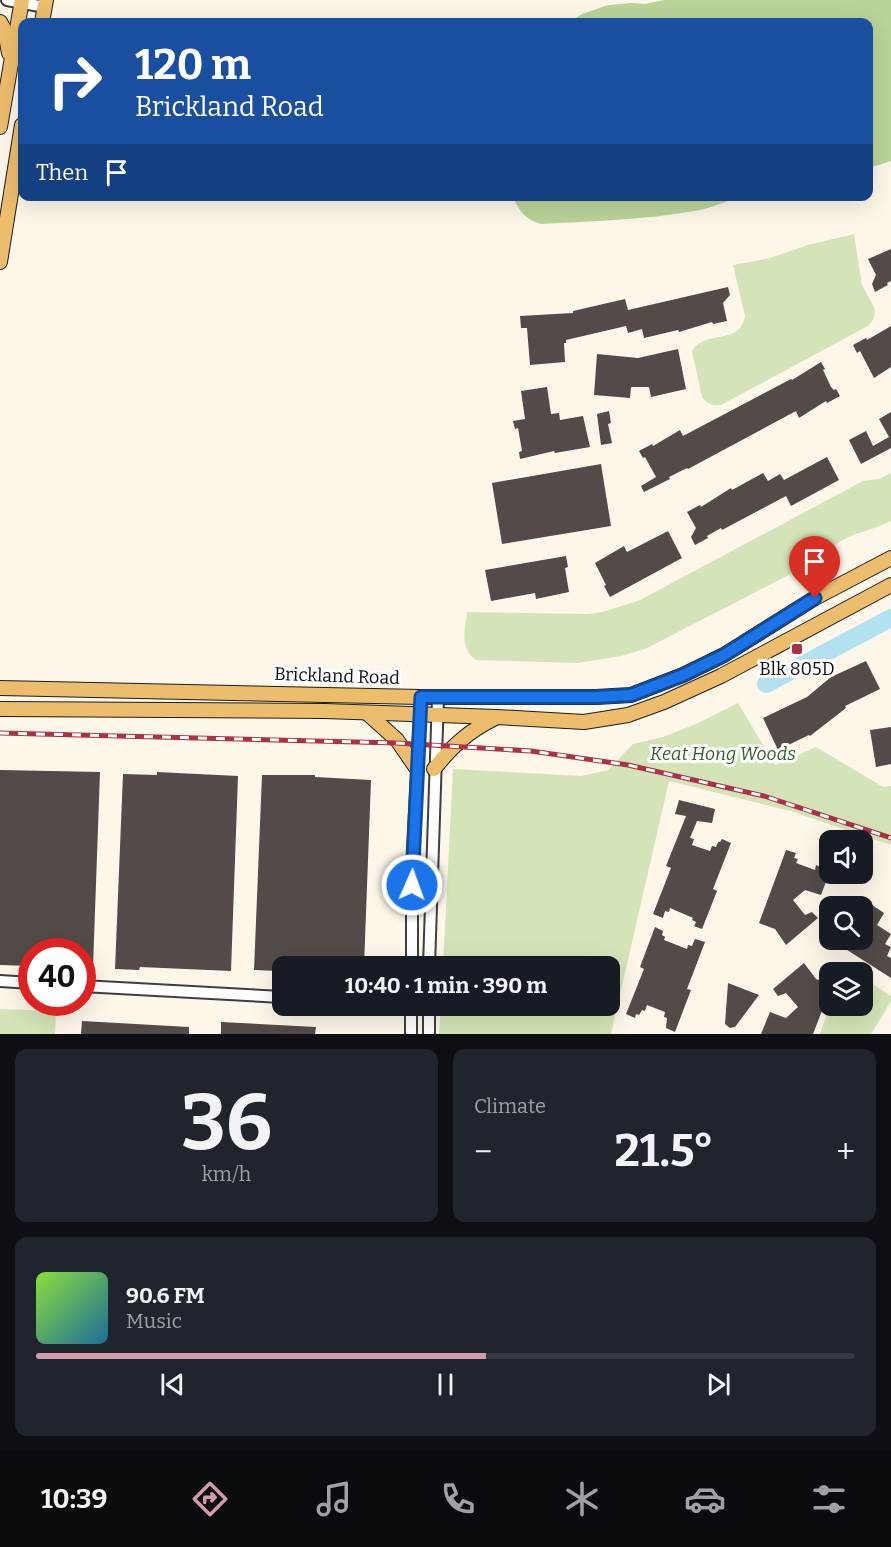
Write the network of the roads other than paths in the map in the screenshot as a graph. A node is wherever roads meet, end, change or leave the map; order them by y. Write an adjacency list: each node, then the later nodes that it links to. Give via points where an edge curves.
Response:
1 (7, 0): 2 (street)
2 (22, 1): 3 (street); 4 (main road)
3 (46, 4)
4 (19, 18)
5 (0, 22): 7 (main road)
6 (18, 23): 7 (main road)
7 (11, 61): 8 (main road)
8 (0, 127)
9 (18, 152): 10 (main road)
10 (16, 165): 11 (main road); 12 (main road)
11 (0, 223)
12 (0, 262)
13 (891, 558): 17 (main road, Brickland Road, via 815,598 724,655 631,695)
14 (891, 585): 22 (main road, Brickland Road, via 721,676 628,715 584,722)
15 (4, 686): 16 (main road, Brickland Road)
16 (421, 697): 17 (main road, Brickland Road); 20 (street)
17 (438, 697): 21 (street)
18 (4, 711): 19 (main road, Brickland Road)
19 (367, 713): 20 (main road, Brickland Road); 24 (main road, via 397,740)
20 (421, 716): 21 (main road, Brickland Road); 24 (street)
21 (437, 716): 22 (main road, Brickland Road); 23 (street)
22 (497, 717): 23 (main road, via 473,729)
23 (434, 768): 26 (street)
24 (417, 769): 25 (street)
25 (412, 956)
26 (429, 956)
27 (0, 981): 28 (street)
28 (18, 982)
29 (96, 987): 30 (street)
30 (272, 996)
31 (411, 1016): 33 (street)
32 (429, 1016): 34 (street)
33 (411, 1034)
34 (429, 1034)

